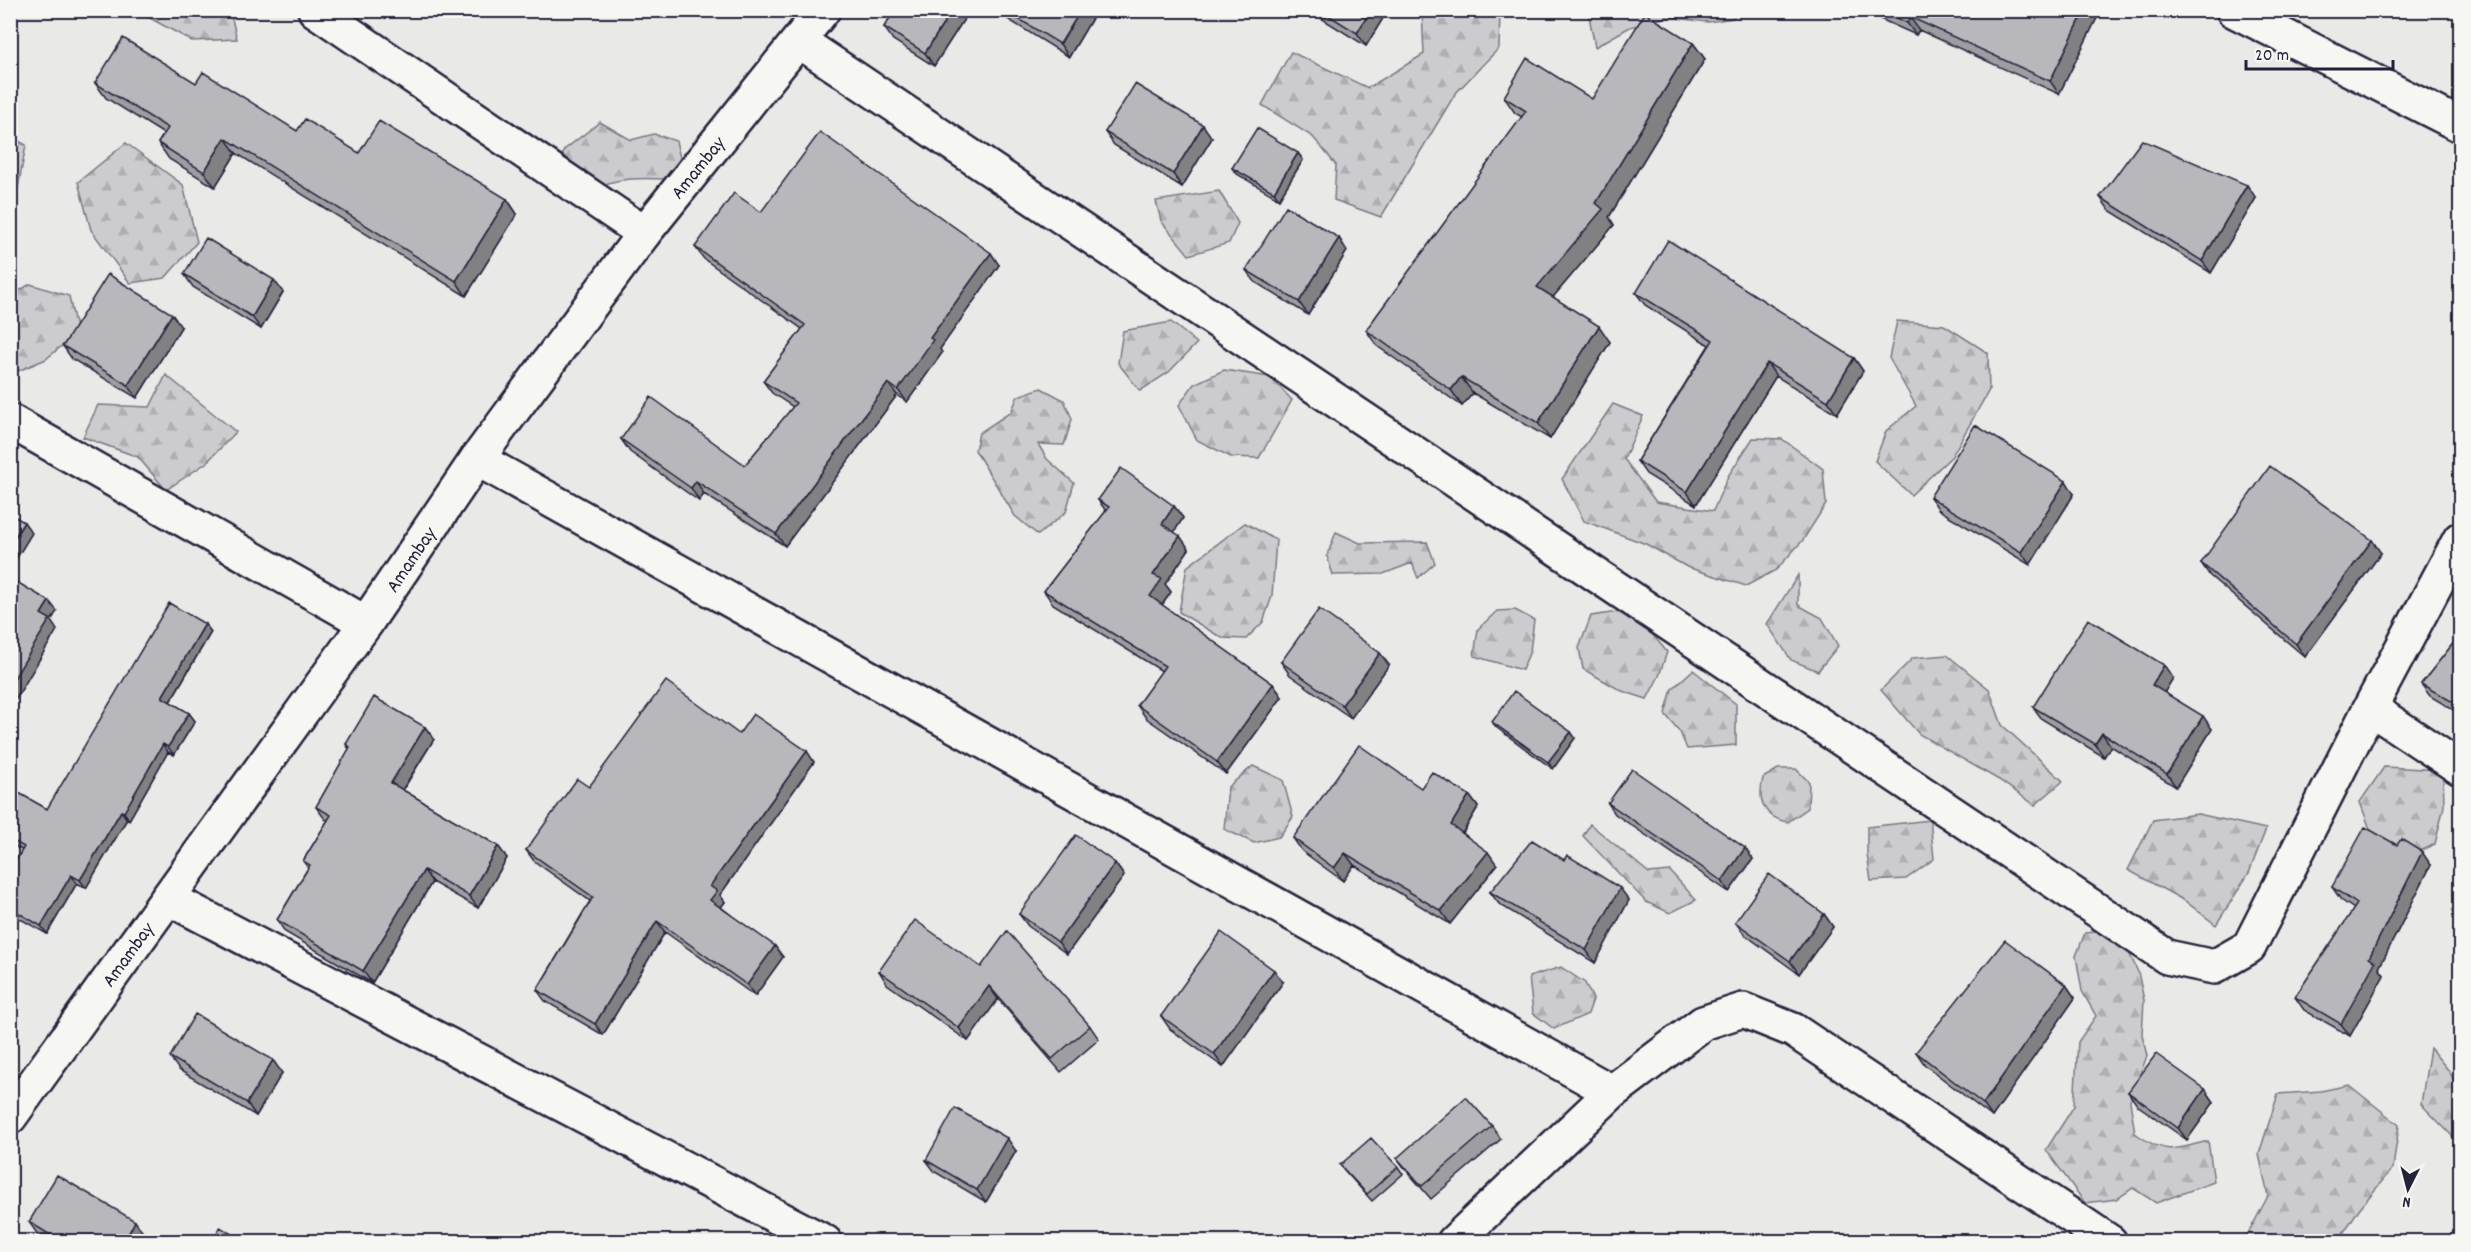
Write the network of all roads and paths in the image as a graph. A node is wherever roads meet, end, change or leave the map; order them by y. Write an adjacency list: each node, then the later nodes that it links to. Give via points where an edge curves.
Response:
1 (315, 10): 6 (street)
2 (823, 10): 4 (street, Amambay)
3 (2234, 10): 5 (street)
4 (799, 42): 6 (street, Amambay); 11 (street, via 2167,957 2214,967 2249,947)
5 (2460, 125)
6 (644, 233): 8 (street, Amambay)
7 (10, 421): 10 (street)
8 (477, 459): 10 (street, Amambay); 14 (street)
9 (2460, 539): 11 (street)
10 (366, 623): 13 (street, Amambay)
11 (2370, 708): 12 (street)
12 (2460, 768)
13 (168, 898): 15 (street, Amambay); 16 (street)
14 (1612, 1092): 17 (street); 18 (street, via 1703,1023 1743,1010 1793,1030)
15 (10, 1118)
16 (825, 1242)
17 (1454, 1242)
18 (2110, 1242)

